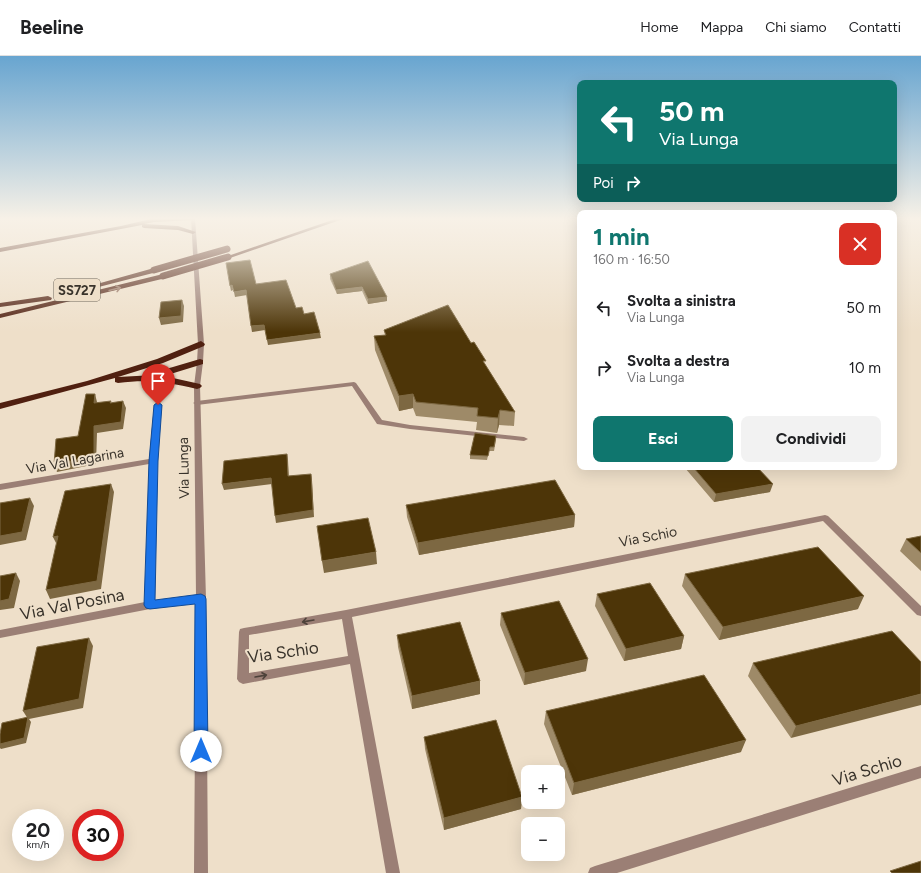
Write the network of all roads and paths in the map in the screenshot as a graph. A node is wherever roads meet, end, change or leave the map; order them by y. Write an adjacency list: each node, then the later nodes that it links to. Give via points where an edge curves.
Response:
1 (195, 256): 9 (street, Via Lunga)
2 (214, 256): 4 (highway, SS727, bridge, via 154,270)
3 (218, 256): 4 (highway, SS727, one-way to 3, bridge, via 163,276)
4 (49, 301): 5 (highway); 6 (highway, SS727); 7 (highway, SS727); 8 (highway)
5 (0, 306)
6 (0, 309)
7 (0, 316)
8 (0, 320)
9 (201, 344): 10 (street, Via Lunga); 11 (highway)
10 (200, 362): 11 (highway, via 171,360); 12 (highway, via 168,372); 14 (street, Via Lunga)
11 (143, 366): 13 (highway)
12 (141, 376): 13 (highway); 14 (highway, via 163,377)
13 (90, 383): 17 (highway)
14 (197, 386): 15 (street, Via Lunga)
15 (197, 403): 18 (street, via 354,384 380,422); 21 (street, Via Lunga)
16 (158, 405): 19 (street, Via Lunga)
17 (0, 406)
18 (524, 439)
19 (153, 461): 20 (street, Via Val Lagarina); 22 (street, Via Lunga)
20 (0, 487)
21 (201, 599): 22 (street); 28 (street, Via Lunga)
22 (150, 605): 25 (street, Via Val Posina)
23 (921, 612): 24 (street, Via Schio, via 825,518)
24 (346, 614): 26 (street); 26 (street, Via Schio, one-way to 26, via 244,632 243,680)
25 (0, 634)
26 (354, 659): 29 (street)
27 (921, 772): 30 (street, Via Schio)
28 (201, 873)
29 (392, 873)
30 (595, 873)

